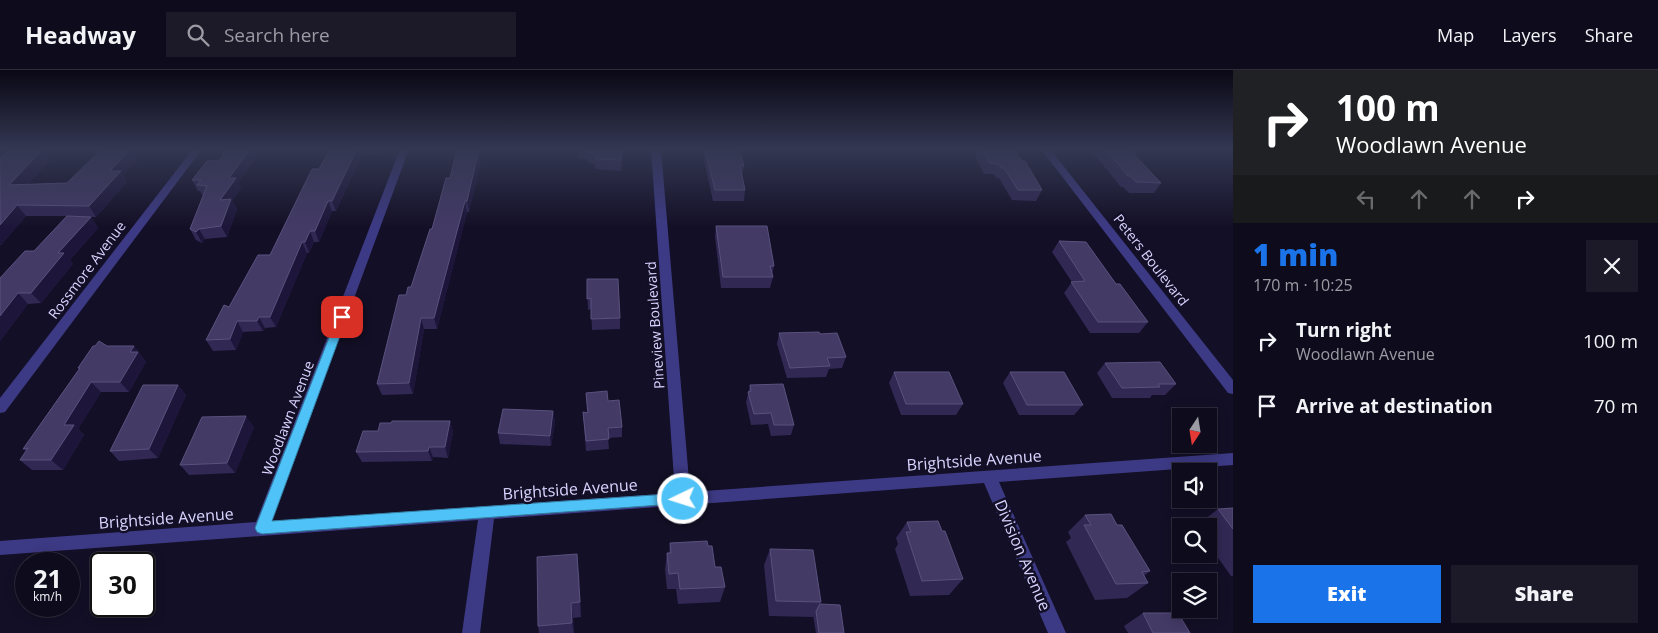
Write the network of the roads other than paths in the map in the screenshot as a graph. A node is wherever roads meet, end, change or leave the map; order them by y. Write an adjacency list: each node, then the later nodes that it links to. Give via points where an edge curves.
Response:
1 (178, 175): 6 (street, Rossmore Avenue)
2 (395, 175): 11 (street, Woodlawn Avenue)
3 (658, 175): 9 (street, Pineview Boulevard)
4 (1066, 175): 5 (street, Peters Boulevard)
5 (1233, 389)
6 (0, 408)
7 (1233, 459): 8 (street, Brightside Avenue)
8 (989, 477): 9 (street, Brightside Avenue); 14 (street, Division Avenue)
9 (683, 499): 10 (street, Brightside Avenue)
10 (488, 513): 11 (street, Brightside Avenue); 13 (street)
11 (262, 528): 12 (street, Brightside Avenue)
12 (0, 548)
13 (471, 633)
14 (1057, 633)

